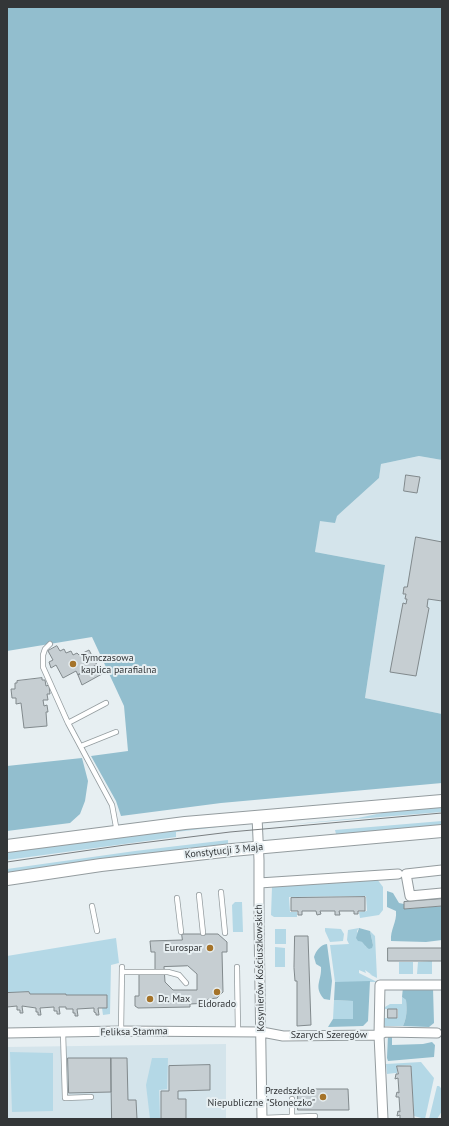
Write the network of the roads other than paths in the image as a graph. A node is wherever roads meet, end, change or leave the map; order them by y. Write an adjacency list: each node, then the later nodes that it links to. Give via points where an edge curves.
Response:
1 (50, 644): 3 (lane, via 42,655 42,667)
2 (106, 704): 3 (lane)
3 (68, 722): 5 (lane)
4 (116, 732): 5 (lane)
5 (81, 746): 9 (lane, via 112,804)
6 (442, 801): 7 (street)
7 (257, 817): 9 (street); 11 (street, Kosynierów Kościuszkowskich)
8 (442, 831): 11 (street, Konstytucji 3 Maja)
9 (117, 832): 10 (street)
10 (7, 846)
11 (259, 847): 14 (street, Konstytucji 3 Maja, via 101,865); 15 (street, Kosynierów Kościuszkowskich)
12 (442, 870): 17 (street, via 406,874 410,896)
13 (398, 874): 15 (street)
14 (7, 879)
15 (259, 883): 33 (street, Kosynierów Kościuszkowskich)
16 (221, 892): 24 (lane)
17 (442, 893)
18 (199, 895): 23 (lane)
19 (177, 898): 22 (lane)
20 (92, 906): 21 (lane)
21 (97, 931)
22 (181, 932)
23 (203, 933)
24 (225, 933)
25 (122, 967): 27 (lane)
26 (237, 967): 32 (lane)
27 (122, 972): 28 (lane, via 168,972 179,975); 30 (lane)
28 (186, 983)
29 (442, 985): 36 (street, Szarych Szeregów, via 380,985)
30 (121, 1031): 31 (street, Feliksa Stamma); 32 (street, Feliksa Stamma)
31 (63, 1032): 35 (street, Feliksa Stamma); 37 (lane, via 65,1098)
32 (238, 1032): 33 (street, Feliksa Stamma)
33 (262, 1032): 36 (street, Szarych Szeregów, via 283,1036); 41 (street, Kosynierów Kościuszkowskich)
34 (436, 1032): 36 (street, via 385,1032)
35 (7, 1033)
36 (380, 1035): 42 (street)
37 (92, 1097)
38 (292, 1099): 39 (lane)
39 (292, 1116): 40 (lane); 41 (lane)
40 (315, 1116)
41 (262, 1118)
42 (383, 1119)

